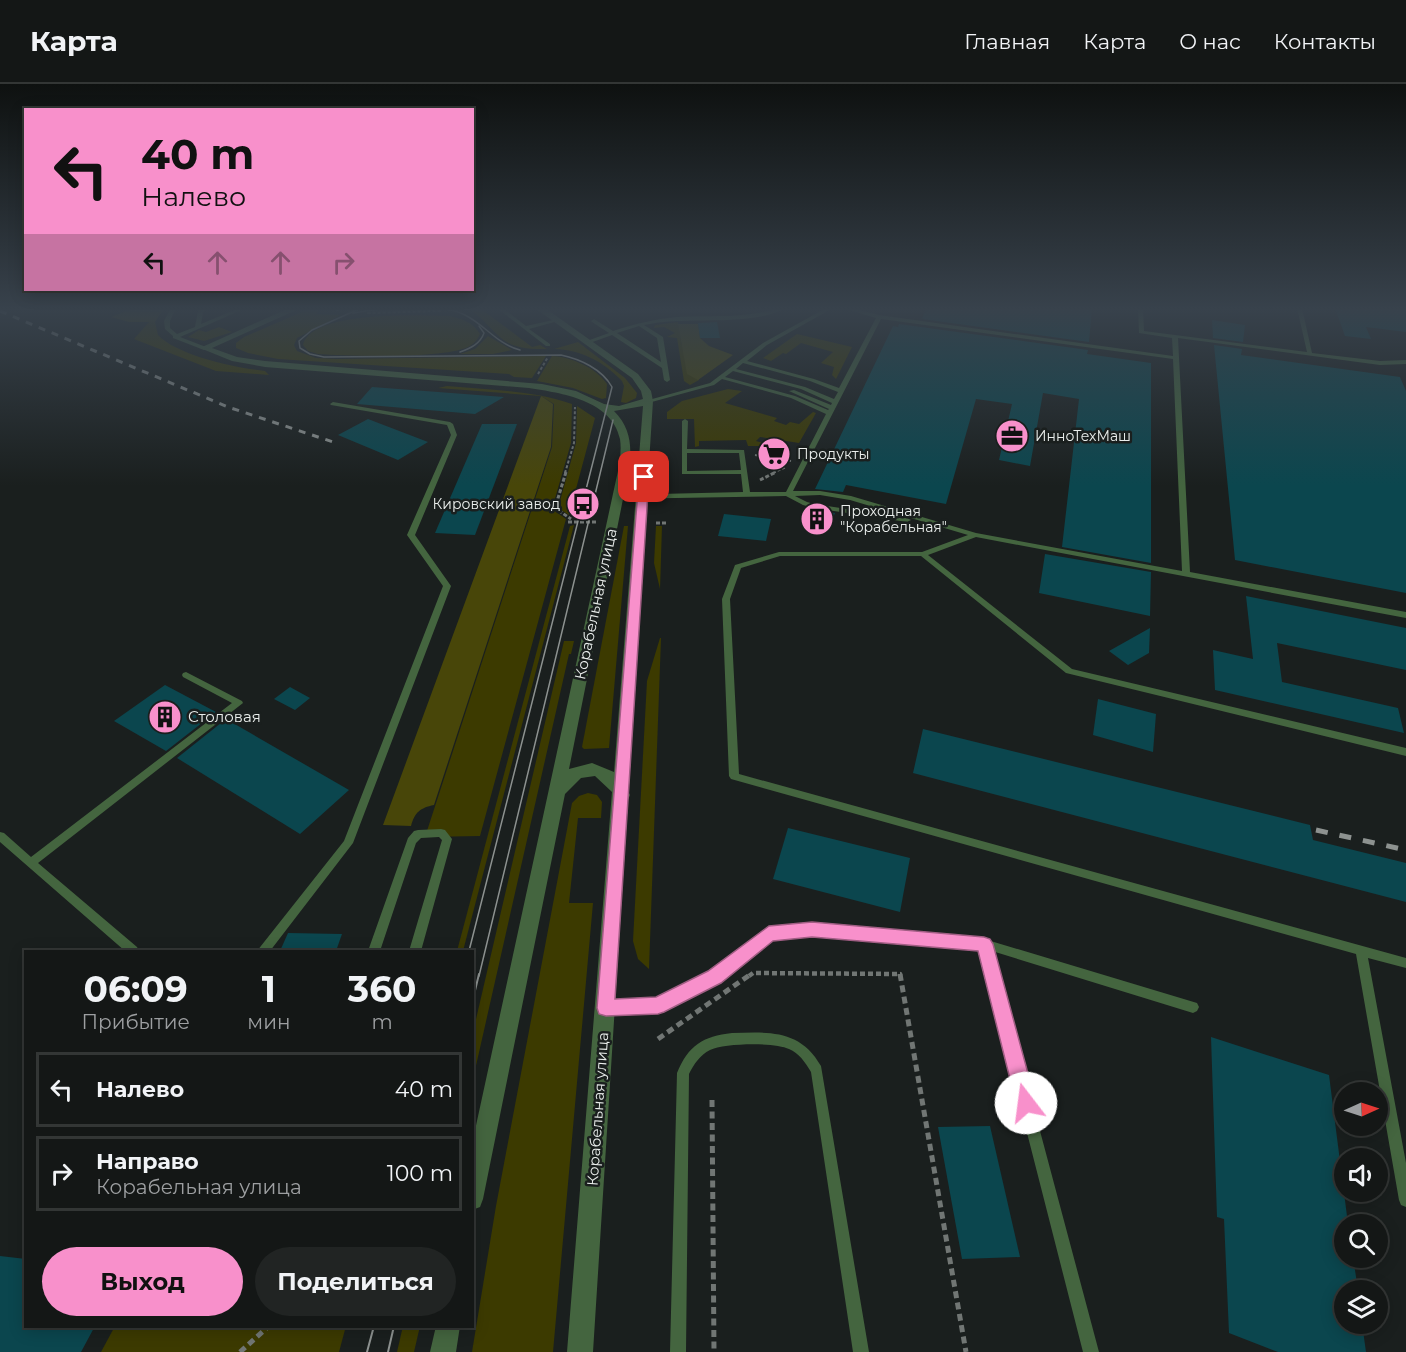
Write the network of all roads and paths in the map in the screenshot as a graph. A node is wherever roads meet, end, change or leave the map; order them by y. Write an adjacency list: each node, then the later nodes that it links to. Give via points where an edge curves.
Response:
1 (303, 367): 13 (street, Корабельная улица, via 542,387 577,395)
2 (623, 367): 10 (street, via 635,376)
3 (665, 367): 8 (lane)
4 (734, 367): 9 (lane); 9 (lane, via 793,397); 10 (lane, via 712,384)
5 (735, 367): 9 (lane, via 812,380)
6 (853, 367): 9 (lane)
7 (1176, 367): 31 (lane)
8 (667, 380)
9 (836, 399): 18 (lane)
10 (648, 401): 13 (street, via 619,409); 23 (street, Корабельная улица)
11 (575, 403): 25 (path, via 574,443 555,508 569,520)
12 (333, 404): 41 (lane, via 450,423 454,435 411,535 447,586 348,843)
13 (600, 406): 24 (street, Корабельная улица, via 615,419 626,440)
14 (685, 421): 15 (lane)
15 (684, 451): 16 (lane, via 742,451); 19 (lane, via 684,473)
16 (742, 455): 17 (path, via 757,454 792,460); 19 (lane)
17 (791, 463): 18 (path); 20 (path, via 778,473)
18 (803, 465): 21 (lane)
19 (744, 472): 20 (lane)
20 (746, 483): 22 (lane)
21 (788, 494): 22 (lane); 28 (lane, via 814,506); 28 (lane, via 809,492 851,498)
22 (747, 495): 23 (lane)
23 (643, 496): 24 (lane); 36 (street, Корабельная улица)
24 (617, 497): 35 (street, Корабельная улица)
25 (601, 522)
26 (653, 523): 27 (path)
27 (667, 523)
28 (930, 524): 29 (lane)
29 (975, 535): 30 (lane); 31 (lane)
30 (923, 554): 34 (lane, via 1069,671); 44 (lane, via 780,554 738,567 726,599 734,776)
31 (1186, 573): 32 (lane)
32 (1406, 615)
33 (186, 675): 38 (lane, via 239,704)
34 (1406, 752)
35 (556, 792): 36 (street, via 567,778 591,769 603,771 614,780); 50 (street, Корабельная улица)
36 (622, 795): 47 (street, Корабельная улица)
37 (0, 836): 38 (lane)
38 (32, 862): 40 (lane)
39 (984, 944): 46 (lane); 47 (lane, via 812,929 769,934 715,977 658,1006); 62 (lane)
40 (132, 950)
41 (264, 950)
42 (374, 950): 43 (lane, via 412,841 418,834 441,833 447,839)
43 (415, 950)
44 (1361, 952): 45 (lane); 52 (lane)
45 (1406, 963)
46 (1193, 1007)
47 (606, 1008): 57 (street, Корабельная улица)
48 (658, 1040): 61 (path, via 753,973 900,974)
49 (712, 1100): 59 (path)
50 (476, 1162): 51 (street, Корабельная улица)
51 (474, 1180)
52 (1406, 1200)
53 (267, 1328): 55 (path)
54 (448, 1328): 56 (street)
55 (240, 1352)
56 (443, 1352)
57 (580, 1352)
58 (678, 1352): 60 (lane, via 683,1073 695,1052 715,1041 771,1039 798,1048 817,1070)
59 (714, 1352)
60 (861, 1352)
61 (966, 1352)
62 (1091, 1352)

